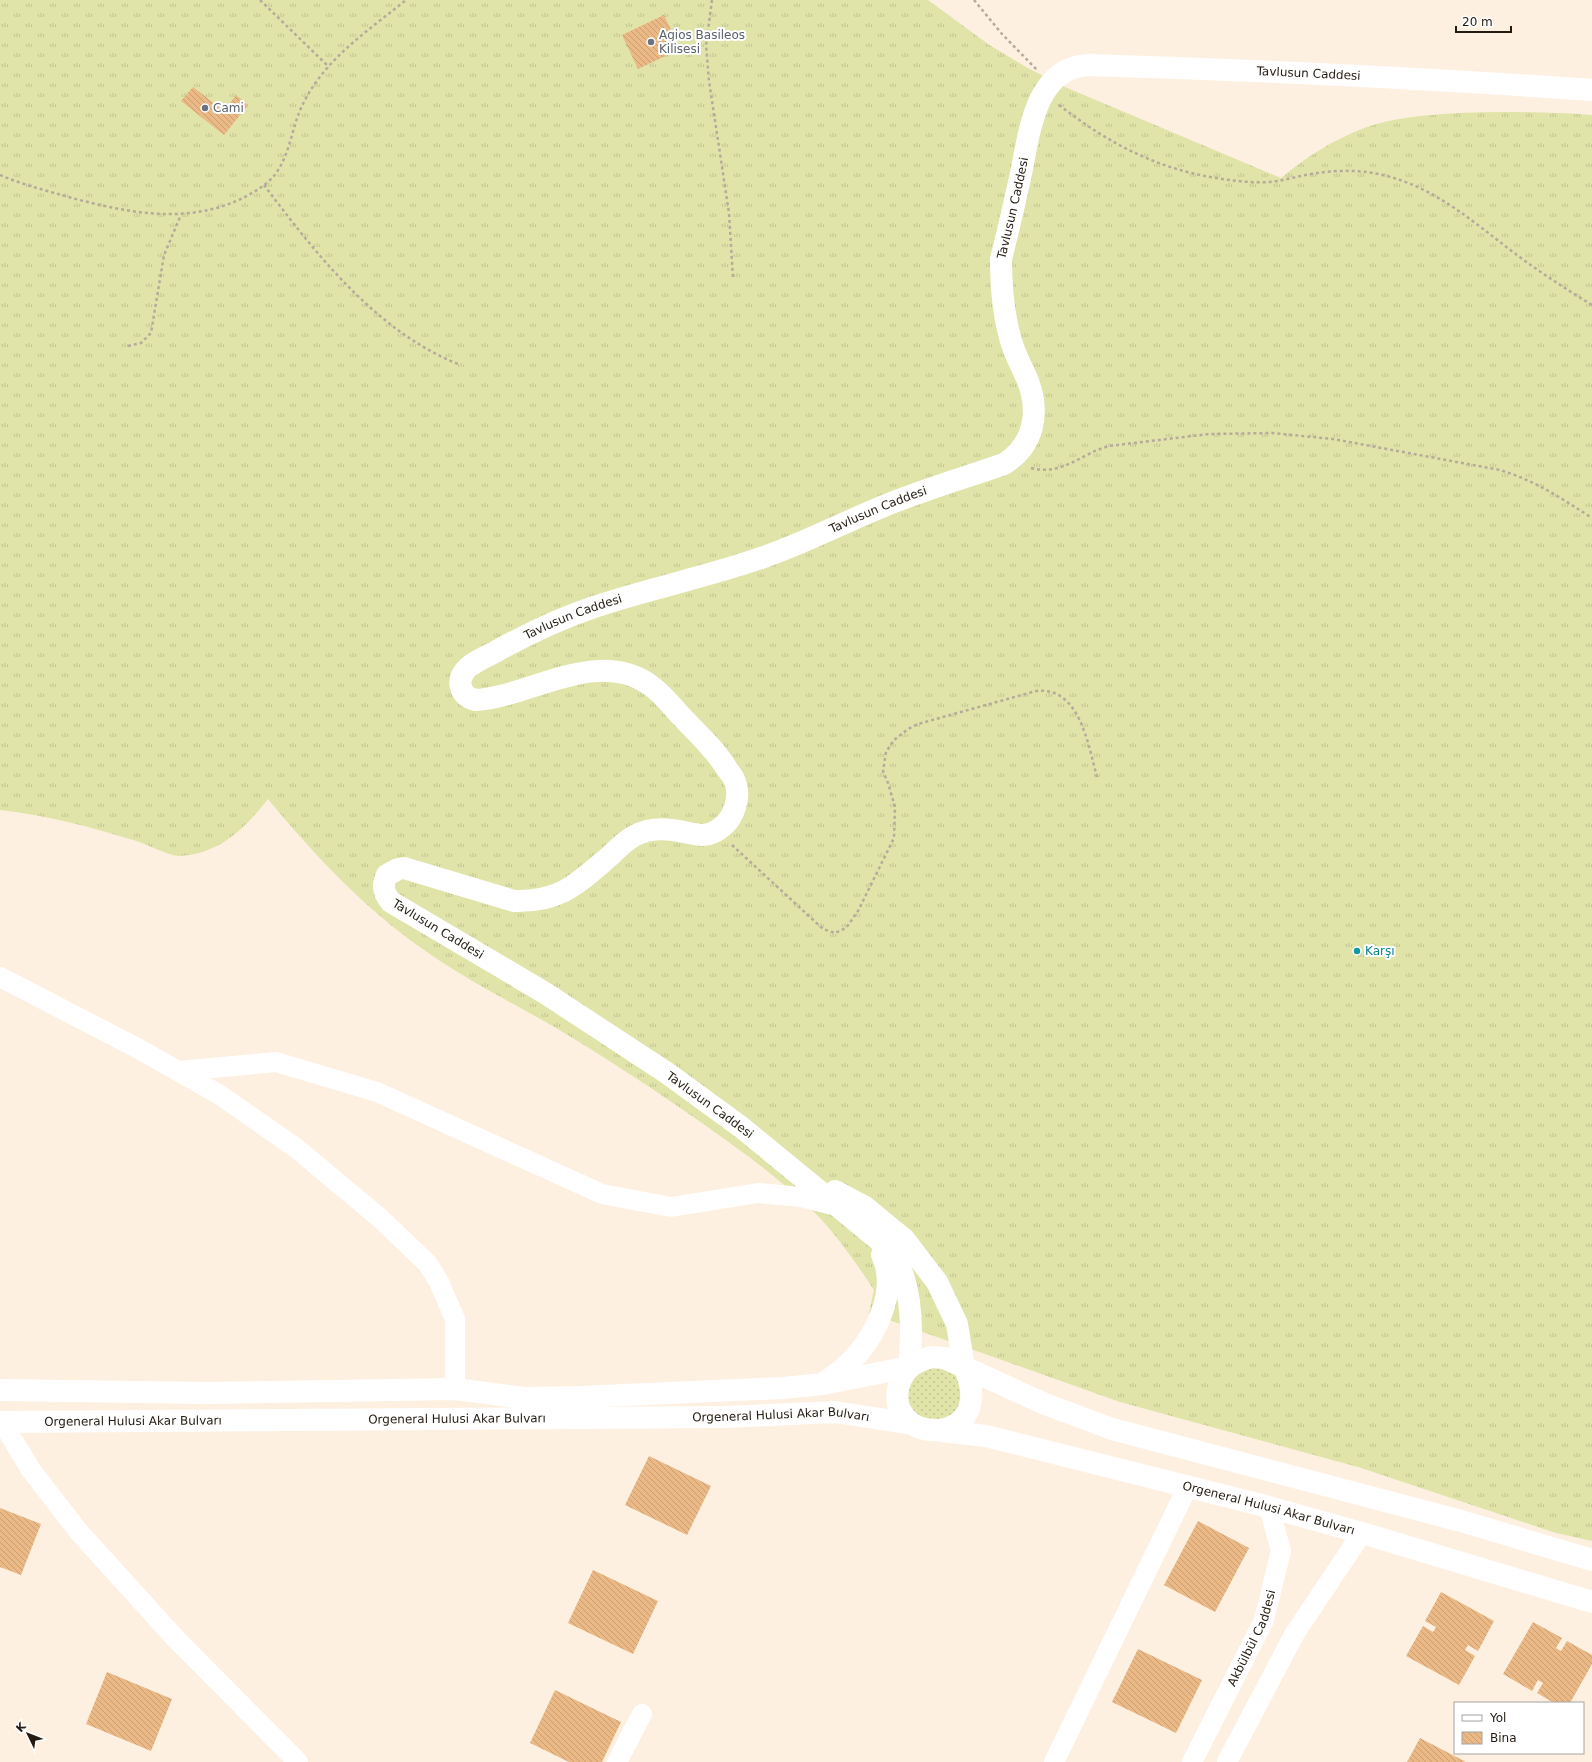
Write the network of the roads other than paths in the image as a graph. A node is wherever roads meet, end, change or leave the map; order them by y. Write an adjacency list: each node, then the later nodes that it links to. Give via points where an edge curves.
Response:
1 (1592, 90): 4 (main road, Tavlusun Caddesi, via 1338,74 1087,65 1067,69 1048,89 1033,117 1001,258 1006,320 1018,362 1028,381 1033,406 1030,436 1013,458 1004,464 884,506 819,536 766,556 569,616 472,664 462,674 461,689 469,698 476,700 595,670 612,670 628,674 648,684 658,691 722,761 736,782 737,794 733,813 717,831 701,836 660,829 634,836 576,885 543,899 514,901 404,868 388,875 384,881 384,892 391,902 551,997 667,1073)
2 (0, 977): 3 (street)
3 (180, 1071): 5 (street, via 276,1062 378,1092 602,1194 671,1206 758,1192 801,1197); 10 (street, via 296,1148 381,1219 428,1264 455,1319)
4 (802, 1175): 5 (main road, Tavlusun Caddesi); 8 (main road, Tavlusun Caddesi, via 865,1207 904,1238 937,1282 957,1324)
5 (839, 1206): 6 (main road, Tavlusun Caddesi)
6 (874, 1236): 7 (main road, Tavlusun Caddesi, via 893,1253 909,1300 912,1340); 9 (main road, via 886,1263 889,1278 880,1318 856,1356)
7 (909, 1367): 8 (main road, via 920,1360 932,1357 944,1358); 9 (main road, Orgeneral Hulusi Akar Bulvarı); 13 (main road, via 901,1378 898,1390 899,1403 904,1415)
8 (964, 1368): 14 (main road, via 972,1390 968,1412 961,1421); 18 (main road, via 1045,1404 1112,1429 1461,1521)
9 (823, 1384): 10 (main road, Orgeneral Hulusi Akar Bulvarı, via 682,1394 524,1398)
10 (455, 1389): 11 (main road, Orgeneral Hulusi Akar Bulvarı, via 207,1393)
11 (0, 1390)
12 (1, 1422): 13 (main road, Orgeneral Hulusi Akar Bulvarı, via 724,1417 836,1412); 21 (street, via 35,1476 78,1532 176,1638)
13 (913, 1424): 14 (main road, via 925,1430)
14 (941, 1431): 15 (main road, Orgeneral Hulusi Akar Bulvarı, via 986,1436)
15 (1188, 1486): 16 (main road, Orgeneral Hulusi Akar Bulvarı); 23 (street)
16 (1269, 1507): 17 (main road, Orgeneral Hulusi Akar Bulvarı); 24 (street, Akbülbül Caddesi, via 1281,1551 1264,1620)
17 (1362, 1533): 19 (main road, Orgeneral Hulusi Akar Bulvarı); 25 (street, via 1294,1633)
18 (1592, 1560)
19 (1592, 1602)
20 (642, 1714): 22 (street)
21 (298, 1762)
22 (617, 1762)
23 (1054, 1762)
24 (1192, 1762)
25 (1227, 1762)

